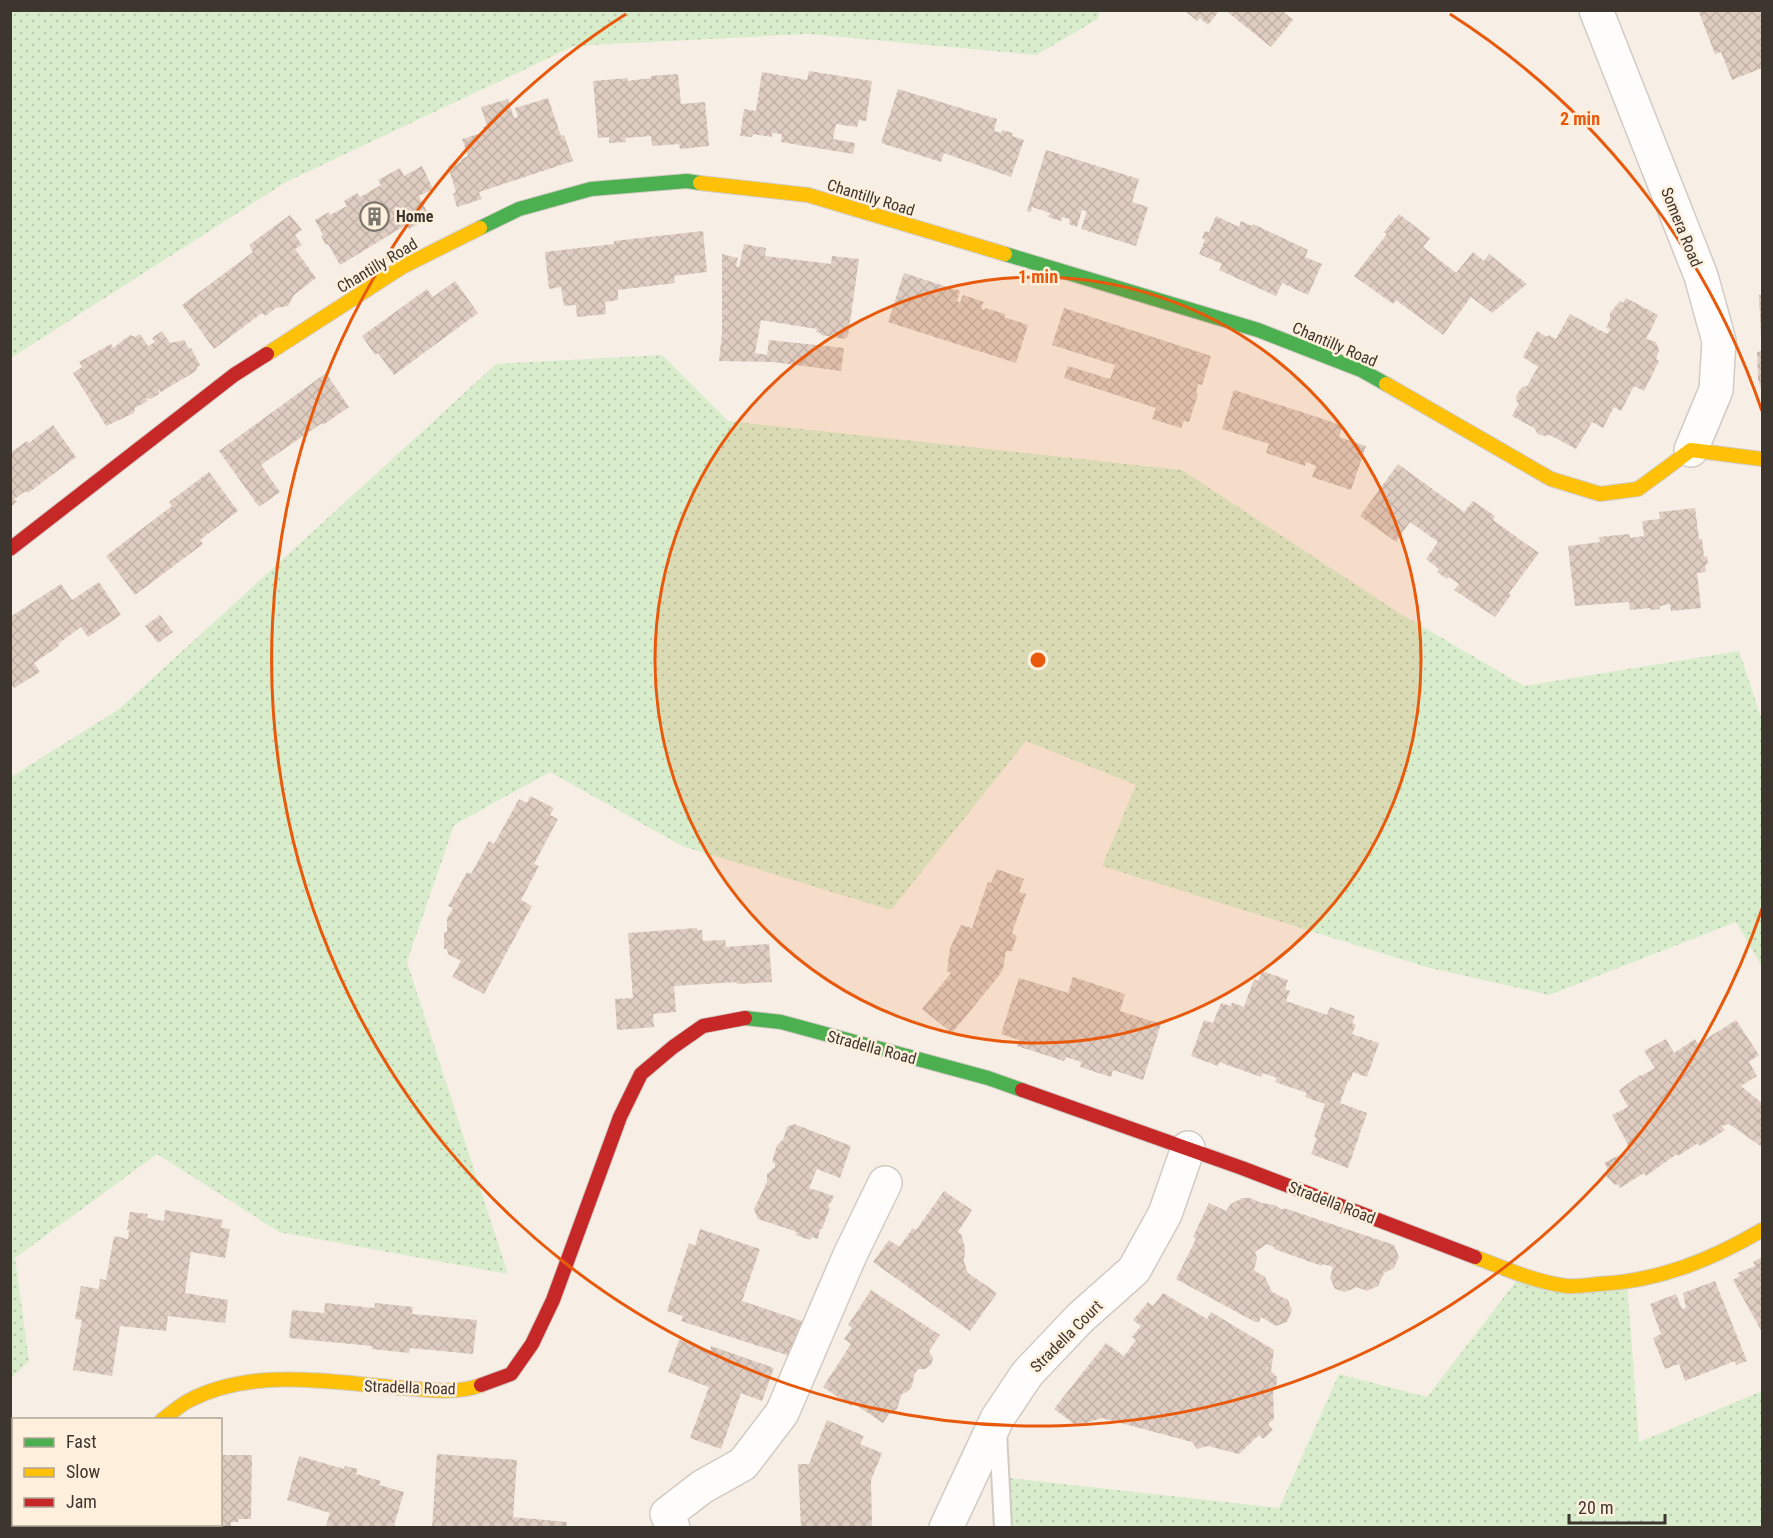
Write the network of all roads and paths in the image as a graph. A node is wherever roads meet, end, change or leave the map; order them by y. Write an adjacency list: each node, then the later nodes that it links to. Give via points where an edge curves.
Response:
1 (1596, 10): 2 (street, Somera Road, via 1701,276 1719,340 1716,390)
2 (1691, 450): 3 (street); 4 (street, Chantilly Road, via 1638,489 1600,494 1551,479 1361,370 1258,330 808,195 687,182 591,189 519,209 402,267 234,375)
3 (1762, 459)
4 (10, 549)
5 (1188, 1148): 7 (street, Stradella Road, via 1521,1275 1567,1286 1627,1283 1678,1271 1728,1250); 8 (street, Stradella Road, via 988,1078 781,1022 743,1018 703,1026 641,1074 620,1117 553,1300 532,1344 511,1374 474,1388 445,1391 284,1379 232,1384 187,1401); 9 (street, Stradella Court, via 1165,1214 1134,1270 1080,1318 1028,1374)
6 (885, 1183): 10 (street, via 782,1413 743,1464 702,1487)
7 (1762, 1230)
8 (163, 1418)
9 (997, 1419): 11 (street, Stradella Court); 12 (lane)
10 (670, 1521)
11 (946, 1527)
12 (1003, 1527)

